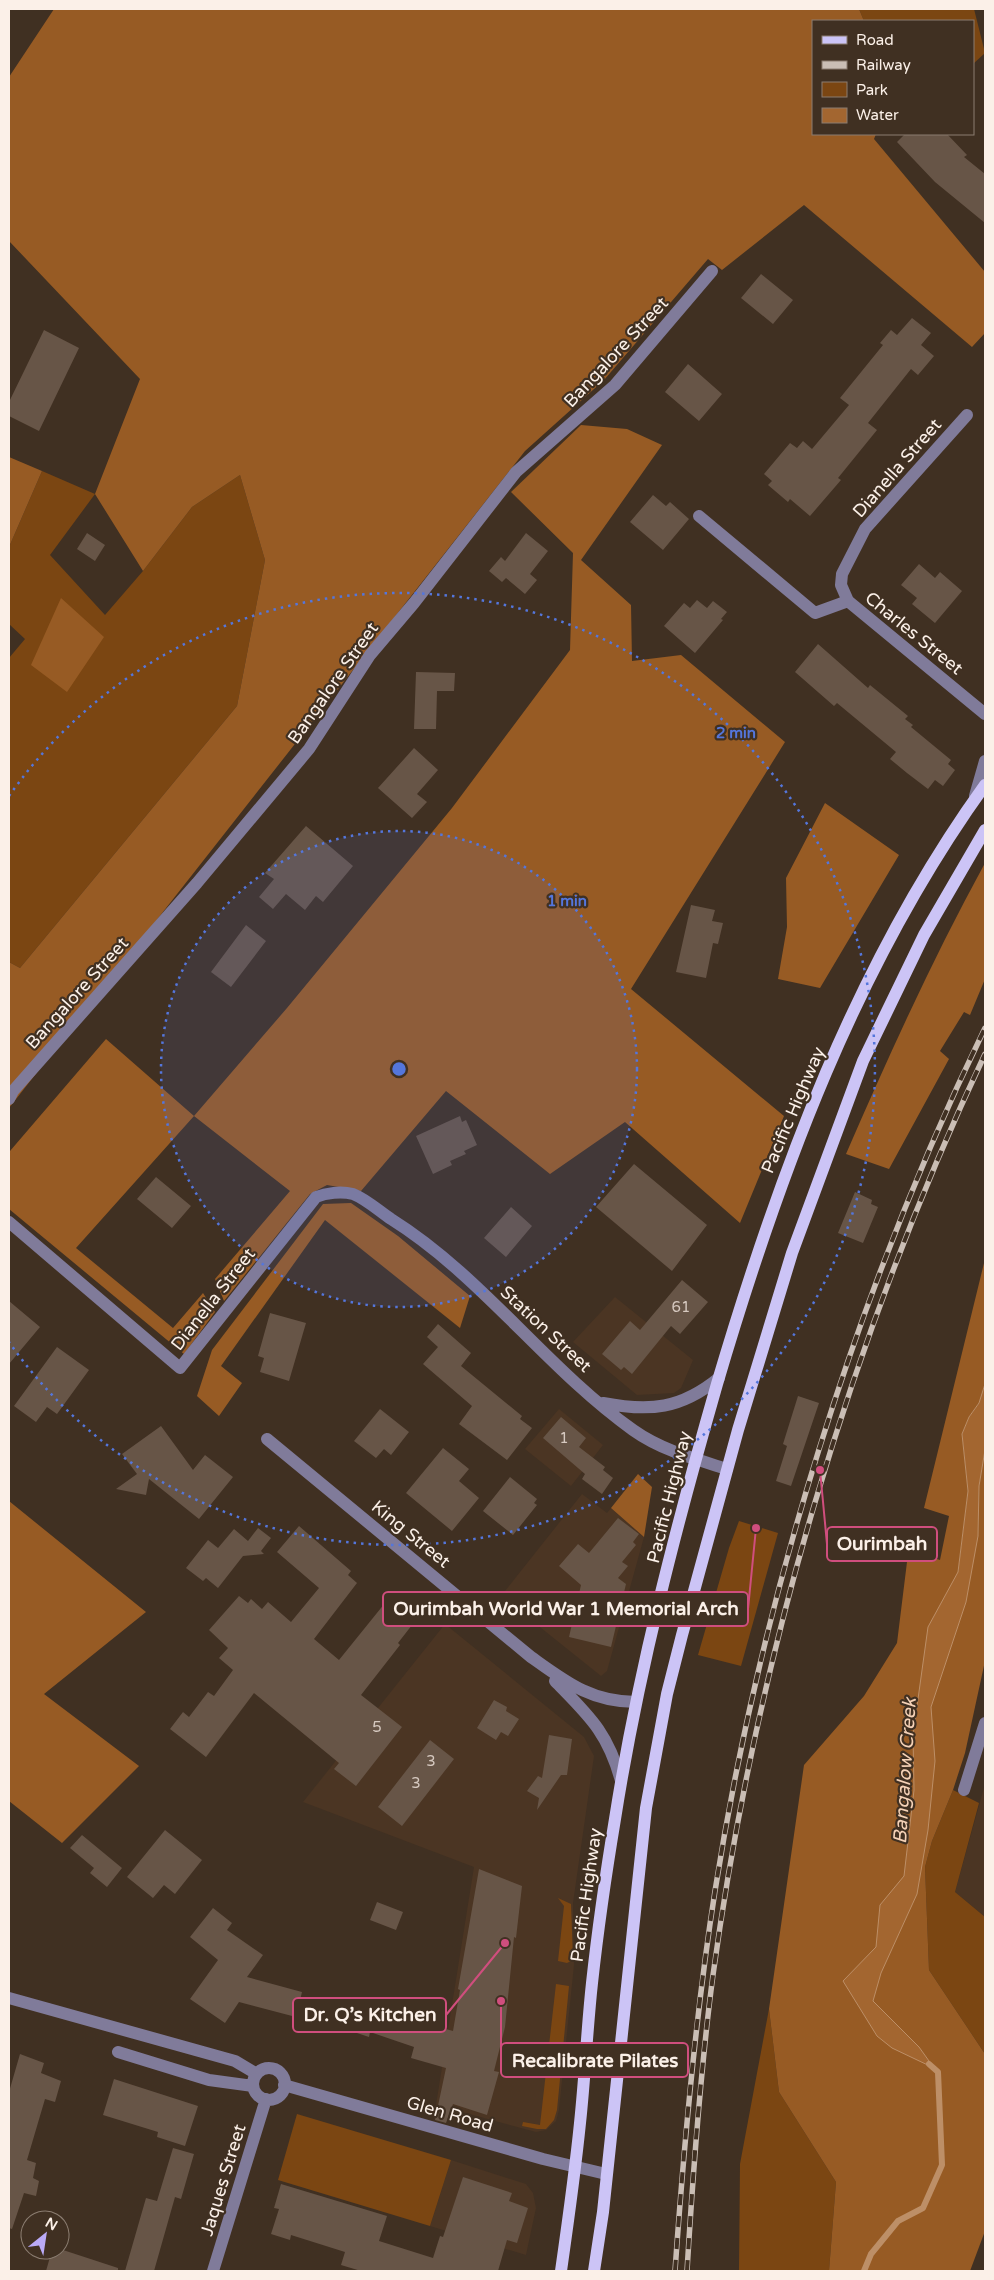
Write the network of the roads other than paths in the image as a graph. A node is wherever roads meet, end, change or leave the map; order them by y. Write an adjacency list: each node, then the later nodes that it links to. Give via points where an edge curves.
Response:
1 (712, 271): 10 (street, Bangalore Street, via 615,385 516,472 370,655 309,749)
2 (967, 415): 4 (street, Dianella Street, via 865,529 842,574 841,585)
3 (699, 516): 4 (street, Charles Street, via 814,613)
4 (848, 601): 5 (street, Charles Street)
5 (985, 714)
6 (985, 761): 8 (street)
7 (985, 785): 8 (main road, Pacific Highway)
8 (972, 803): 13 (main road, Pacific Highway, via 890,941 816,1094 781,1184)
9 (985, 830): 17 (main road, via 924,935 863,1061 792,1252)
10 (9, 1099)
11 (352, 1194): 12 (street, Dianella Street, via 327,1193 316,1197 180,1368); 14 (street, Station Street, via 411,1231 468,1279)
12 (9, 1222)
13 (719, 1378): 14 (street, via 686,1400 659,1408 624,1408); 16 (main road, Pacific Highway)
14 (600, 1403): 16 (street, Station Street, via 649,1440)
15 (267, 1439): 18 (street, King Street)
16 (696, 1459): 17 (street, Station Street); 19 (main road, Pacific Highway)
17 (727, 1469): 29 (main road, via 657,1738 646,1808)
18 (531, 1657): 19 (street, King Street, via 582,1692 608,1700); 21 (street, King Street, via 598,1727 612,1752)
19 (636, 1702): 21 (main road, Pacific Highway)
20 (985, 1723): 22 (street)
21 (621, 1781): 28 (main road, Pacific Highway, via 592,1983)
22 (964, 1790)
23 (9, 1998): 25 (street, via 234,2061)
24 (118, 2052): 25 (street, via 209,2080)
25 (255, 2080): 26 (street, via 265,2069 274,2070 282,2076); 27 (street, via 257,2095)
26 (284, 2085): 27 (street, via 281,2095); 28 (street, Glen Road)
27 (266, 2100): 30 (street, Jaques Street)
28 (574, 2167): 29 (street, Glen Road); 31 (main road, Pacific Highway)
29 (606, 2174): 32 (main road)
30 (213, 2271)
31 (561, 2271)
32 (594, 2271)

